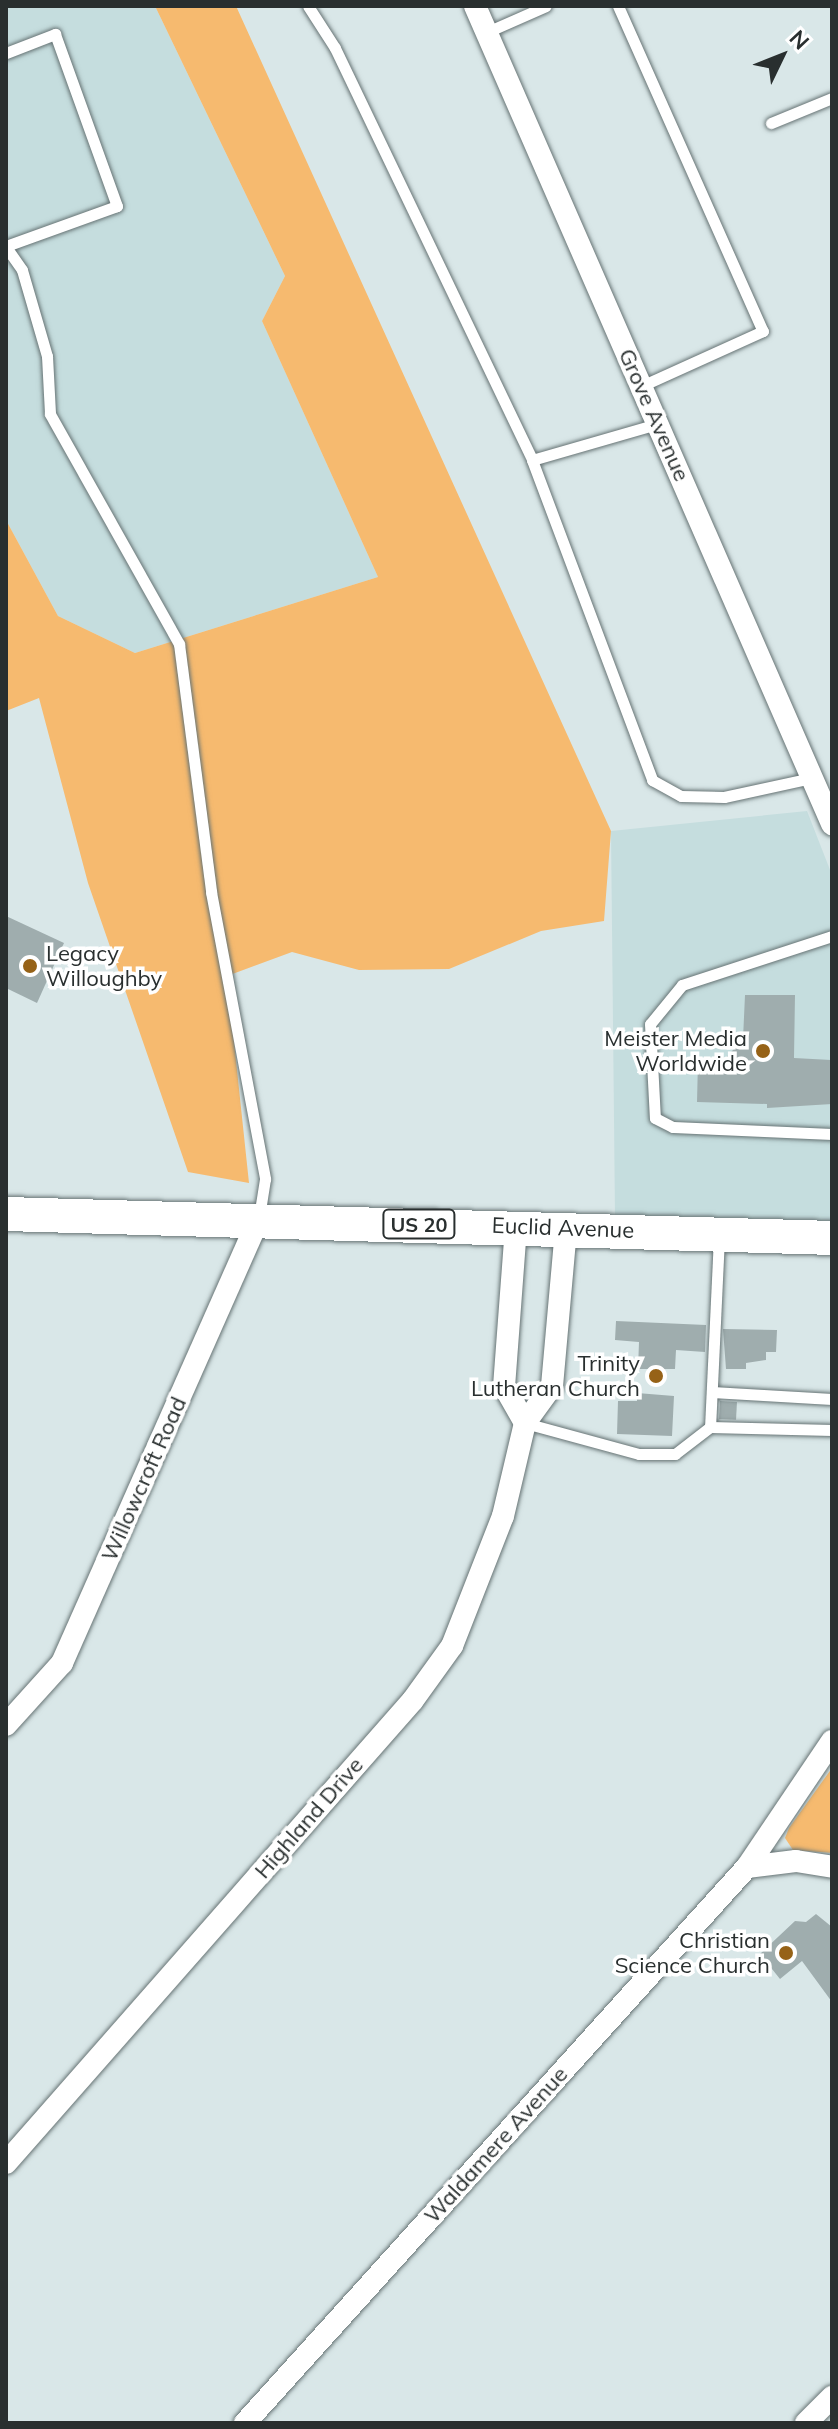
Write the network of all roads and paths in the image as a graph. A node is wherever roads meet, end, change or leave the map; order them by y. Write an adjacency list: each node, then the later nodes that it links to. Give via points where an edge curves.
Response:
1 (308, 6): 12 (lane, via 335,48)
2 (475, 6): 5 (street, Grove Avenue)
3 (546, 6): 5 (lane)
4 (618, 6): 10 (lane, via 763,331)
5 (487, 32): 10 (street, Grove Avenue)
6 (6, 53): 9 (lane, via 55,34 117,206)
7 (832, 98): 8 (lane)
8 (771, 123)
9 (6, 246): 18 (lane, via 22,270 47,356 50,414 179,644 211,892 265,1179)
10 (641, 386): 11 (street, Grove Avenue)
11 (657, 424): 12 (lane); 13 (street, Grove Avenue)
12 (532, 460): 13 (lane, via 652,780 681,796 724,797)
13 (812, 778): 14 (street, Grove Avenue)
14 (831, 819)
15 (832, 936): 16 (lane, via 682,985 650,1024 655,1118 673,1127)
16 (832, 1134)
17 (6, 1214): 18 (main road, Euclid Avenue / US 20)
18 (259, 1219): 19 (main road, Euclid Avenue / US 20); 28 (street, Willowcroft Road, via 62,1663)
19 (516, 1227): 20 (main road, Euclid Avenue / US 20); 25 (street, via 504,1386)
20 (566, 1228): 21 (main road, Euclid Avenue / US 20); 25 (street, Highland Drive, via 552,1386)
21 (719, 1232): 22 (main road, Euclid Avenue / US 20); 23 (lane)
22 (832, 1238)
23 (712, 1392): 24 (lane); 26 (lane)
24 (832, 1399)
25 (525, 1423): 26 (lane, via 639,1454 675,1454); 32 (street, Highland Drive, via 503,1516 452,1646 413,1700)
26 (710, 1427): 27 (lane)
27 (832, 1430)
28 (6, 1725)
29 (832, 1741): 30 (street, Waldamere Avenue)
30 (747, 1867): 31 (street, via 796,1861); 34 (street, Waldamere Avenue)
31 (832, 1867)
32 (6, 2163)
33 (832, 2397): 35 (street)
34 (245, 2423)
35 (806, 2423)

